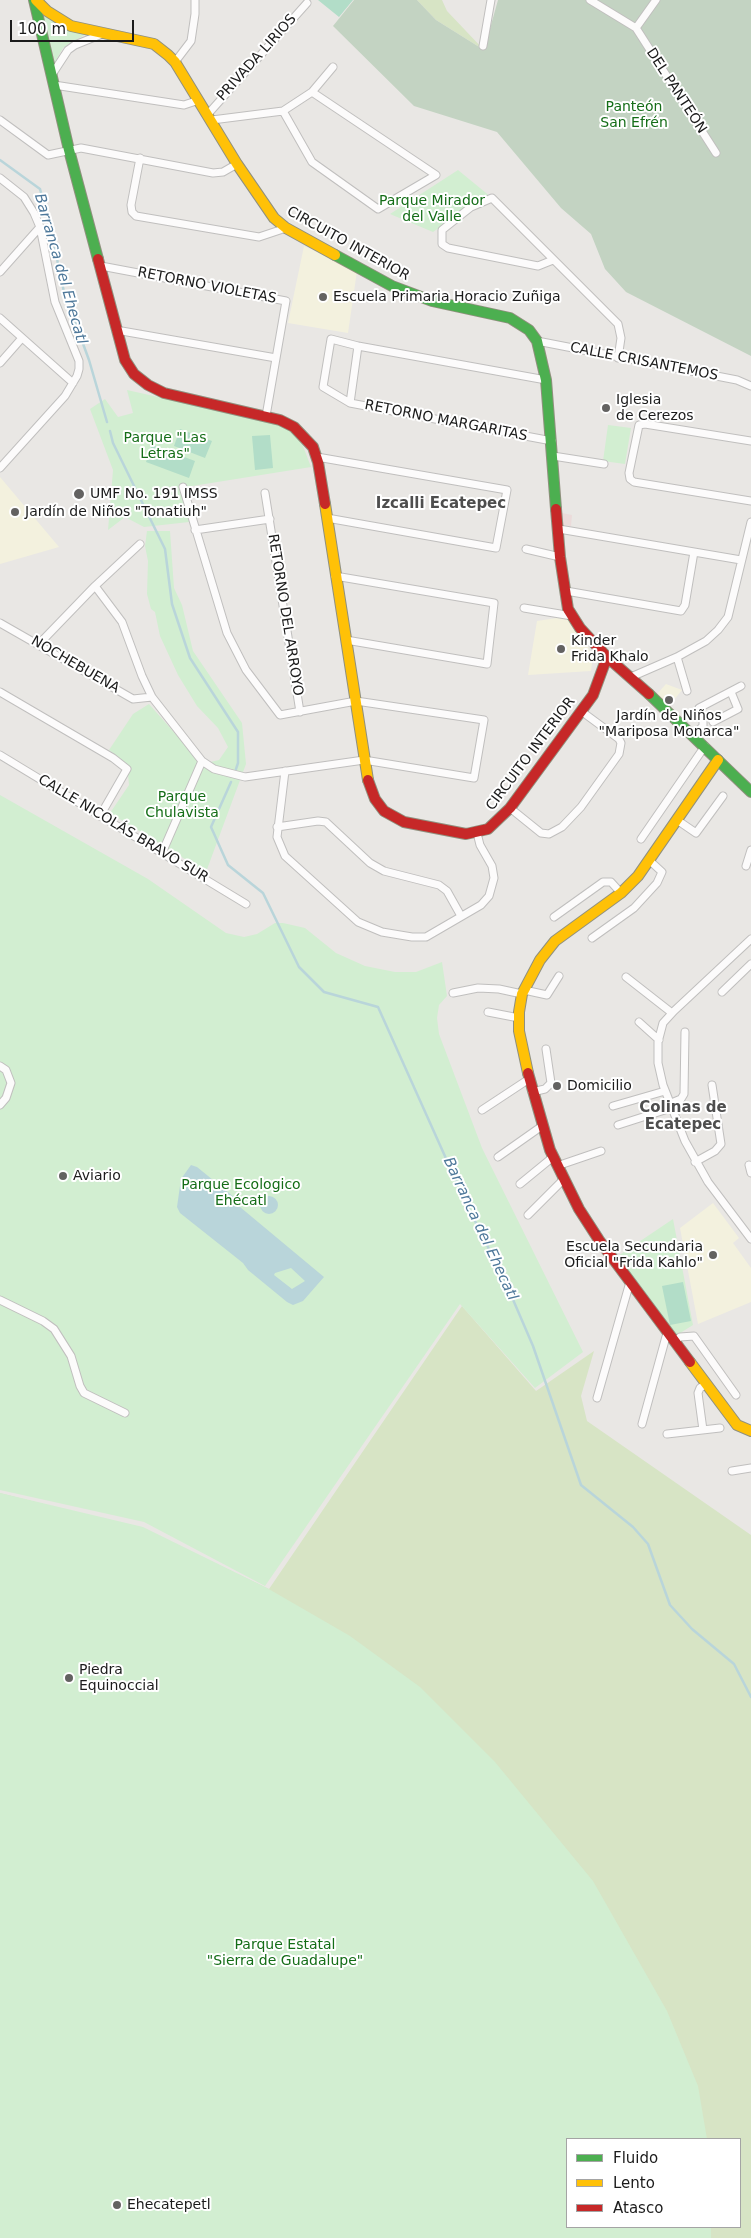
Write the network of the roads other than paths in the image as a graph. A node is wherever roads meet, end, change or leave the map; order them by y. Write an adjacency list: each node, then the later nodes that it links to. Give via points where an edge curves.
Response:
1 (35, 0): 8 (street, CIRCUITO INTERIOR, via 71,26); 12 (street, CIRCUITO INTERIOR)
2 (195, 0): 10 (street, via 190,41)
3 (491, 0): 9 (street)
4 (590, 0): 7 (street, DEL PANTEÓN)
5 (656, 0): 7 (street)
6 (307, 3): 16 (street, PRIVADA LIRIOS)
7 (636, 28): 19 (street, DEL PANTEÓN)
8 (103, 34): 10 (street, CIRCUITO INTERIOR, via 154,44); 12 (street, via 68,50)
9 (483, 46)
10 (175, 62): 14 (street, CIRCUITO INTERIOR)
11 (333, 66): 13 (street)
12 (53, 80): 14 (street, via 184,105); 18 (street, CIRCUITO INTERIOR)
13 (312, 92): 15 (street); 15 (street, via 436,175 378,208 312,162)
14 (198, 100): 16 (street, CIRCUITO INTERIOR)
15 (284, 111): 16 (street)
16 (210, 117): 21 (street, CIRCUITO INTERIOR)
17 (0, 120): 18 (street, via 48,155)
18 (69, 150): 20 (street, via 81,148); 26 (street, CIRCUITO INTERIOR)
19 (716, 153)
20 (140, 158): 21 (street, via 212,173 223,172); 24 (street, via 131,205 136,216 259,237)
21 (237, 164): 24 (street, CIRCUITO INTERIOR, via 274,218)
22 (0, 178): 23 (street, via 24,197)
23 (40, 227): 27 (street); 37 (street, via 55,302 79,361 80,369)
24 (286, 228): 31 (street, CIRCUITO INTERIOR, via 392,286 432,301 510,318 529,330)
25 (553, 260): 25 (street, via 492,198 471,207 442,230 442,244 448,248 538,266); 34 (street, via 618,324 621,338)
26 (101, 266): 29 (street, CIRCUITO INTERIOR); 33 (street, RETORNO VIOLETAS, via 286,301)
27 (0, 272)
28 (0, 318): 30 (street)
29 (116, 330): 33 (street); 40 (street, CIRCUITO INTERIOR, via 125,360 134,374 148,385 180,398)
30 (22, 338): 35 (street); 37 (street)
31 (537, 342): 34 (street, CALLE CRISANTEMOS); 36 (street, CIRCUITO INTERIOR)
32 (358, 346): 36 (street); 39 (street, RETORNO MARGARITAS); 39 (street, via 331,339 323,387)
33 (276, 358): 40 (street, RETORNO VIOLETAS)
34 (618, 358): 38 (street, CALLE CRISANTEMOS, via 737,380)
35 (0, 363)
36 (546, 380): 42 (street, CIRCUITO INTERIOR)
37 (73, 383): 46 (street)
38 (751, 386)
39 (350, 403): 42 (street, RETORNO MARGARITAS)
40 (266, 416): 44 (street, CIRCUITO INTERIOR, via 294,427 313,447)
41 (751, 441): 49 (street, via 639,425 629,473 634,482)
42 (552, 442): 43 (street, CIRCUITO INTERIOR)
43 (554, 456): 45 (street); 53 (street, CIRCUITO INTERIOR)
44 (317, 457): 50 (street, CIRCUITO INTERIOR); 50 (street, via 507,490 496,548)
45 (604, 464)
46 (0, 468)
47 (183, 487): 54 (street, RETORNO DEL ARROYO)
48 (265, 493): 51 (street, RETORNO DEL ARROYO)
49 (751, 502)
50 (327, 518): 60 (street, CIRCUITO INTERIOR)
51 (270, 519): 54 (street, RETORNO DEL ARROYO); 78 (street, RETORNO DEL ARROYO)
52 (751, 522): 59 (street)
53 (559, 529): 57 (street); 58 (street, CIRCUITO INTERIOR)
54 (195, 530): 78 (street, RETORNO DEL ARROYO, via 236,655 280,715)
55 (140, 544): 61 (street)
56 (526, 549): 58 (street)
57 (694, 552): 59 (street); 62 (street, via 685,605 681,611)
58 (560, 557): 62 (street, CIRCUITO INTERIOR)
59 (742, 560): 69 (street, via 728,617 706,641)
60 (335, 576): 66 (street, CIRCUITO INTERIOR); 66 (street, via 494,603 487,664)
61 (95, 586): 67 (street); 75 (street, via 122,622)
62 (566, 591): 64 (street, CIRCUITO INTERIOR)
63 (524, 608): 64 (street)
64 (572, 616): 68 (street, CIRCUITO INTERIOR)
65 (0, 623): 67 (street, NOCHEBUENA)
66 (346, 640): 76 (street, CIRCUITO INTERIOR)
67 (39, 644): 75 (street, NOCHEBUENA, via 134,699)
68 (607, 657): 70 (street); 77 (street, CIRCUITO INTERIOR, via 592,695)
69 (677, 657): 70 (street); 72 (street)
70 (631, 677): 80 (street)
71 (741, 686): 74 (street)
72 (687, 691)
73 (0, 692): 90 (street, via 128,769)
74 (731, 692): 79 (street, via 738,709); 80 (street, via 699,708 704,721)
75 (152, 697): 85 (street)
76 (356, 701): 78 (street, RETORNO DEL ARROYO); 83 (street, CIRCUITO INTERIOR); 83 (street, RETORNO DEL ARROYO, via 484,720 474,778)
77 (581, 711): 89 (street, CIRCUITO INTERIOR); 89 (street, via 621,743 619,754 587,799 562,827 549,834 541,833)
78 (300, 712)
79 (713, 722)
80 (694, 735): 81 (street)
81 (705, 746): 84 (street); 94 (street)
82 (0, 755): 90 (street, CALLE NICOLÁS BRAVO SUR)
83 (364, 760): 86 (street); 93 (street, CIRCUITO INTERIOR, via 375,800 393,818 449,832)
84 (718, 760): 87 (street); 91 (street)
85 (202, 761): 86 (street, via 224,773 245,777); 96 (street)
86 (285, 771): 92 (street)
87 (751, 792)
88 (723, 796): 91 (street, via 696,833)
89 (510, 808): 93 (street, CIRCUITO INTERIOR, via 488,829)
90 (100, 816): 96 (street, CALLE NICOLÁS BRAVO SUR)
91 (677, 820): 97 (street)
92 (277, 826): 101 (street, via 326,822 370,863 384,871 439,885 448,891); 101 (street, via 277,837 285,856 358,922 382,932 412,938 426,936)
93 (477, 833): 101 (street, via 492,866 493,888 480,905)
94 (641, 839)
95 (751, 850): 98 (street)
96 (162, 853): 100 (street, CALLE NICOLÁS BRAVO SUR)
97 (649, 860): 99 (street); 103 (street, via 662,872 657,883 634,908)
98 (746, 866)
99 (621, 893): 102 (street, via 611,882 602,882); 108 (street, via 555,941 540,960)
100 (246, 904)
101 (461, 916)
102 (554, 917)
103 (592, 938)
104 (751, 939): 112 (street)
105 (751, 964): 109 (street)
106 (559, 976): 108 (street, via 547,995)
107 (626, 977): 112 (street)
108 (523, 992): 110 (street, via 478,988); 113 (street)
109 (722, 992)
110 (453, 993)
111 (488, 1012): 113 (street)
112 (672, 1013): 116 (street, via 664,1023)
113 (519, 1018): 119 (street)
114 (639, 1022): 116 (street)
115 (684, 1032): 125 (street, via 684,1094)
116 (659, 1040): 121 (street, via 658,1063)
117 (546, 1049): 122 (street, via 551,1084)
118 (0, 1066): 123 (street, via 6,1070 11,1083)
119 (528, 1079): 122 (street); 126 (street)
120 (712, 1085): 132 (street, via 721,1144)
121 (665, 1091): 124 (street); 125 (street)
122 (532, 1092): 128 (street)
123 (0, 1105)
124 (613, 1106)
125 (670, 1106): 127 (street); 132 (street)
126 (482, 1110)
127 (618, 1125)
128 (542, 1126): 130 (street); 131 (street)
129 (601, 1151): 131 (street)
130 (498, 1157)
131 (555, 1161): 133 (street); 134 (street)
132 (695, 1162): 136 (street)
133 (564, 1180): 135 (street); 137 (street, via 594,1233)
134 (520, 1184)
135 (528, 1215)
136 (751, 1239)
137 (630, 1282): 139 (street); 143 (street)
138 (0, 1300): 144 (street, via 54,1329 70,1356 84,1393)
139 (667, 1332): 140 (street); 145 (street)
140 (675, 1342): 141 (street); 142 (street, via 680,1337 694,1336)
141 (706, 1384): 147 (street, via 698,1393); 148 (street, via 737,1425)
142 (736, 1395)
143 (597, 1398)
144 (125, 1413)
145 (642, 1424)
146 (720, 1428): 147 (street)
147 (703, 1430): 149 (street)
148 (751, 1431)
149 (667, 1434)
150 (751, 1468): 151 (street)
151 (732, 1471)

